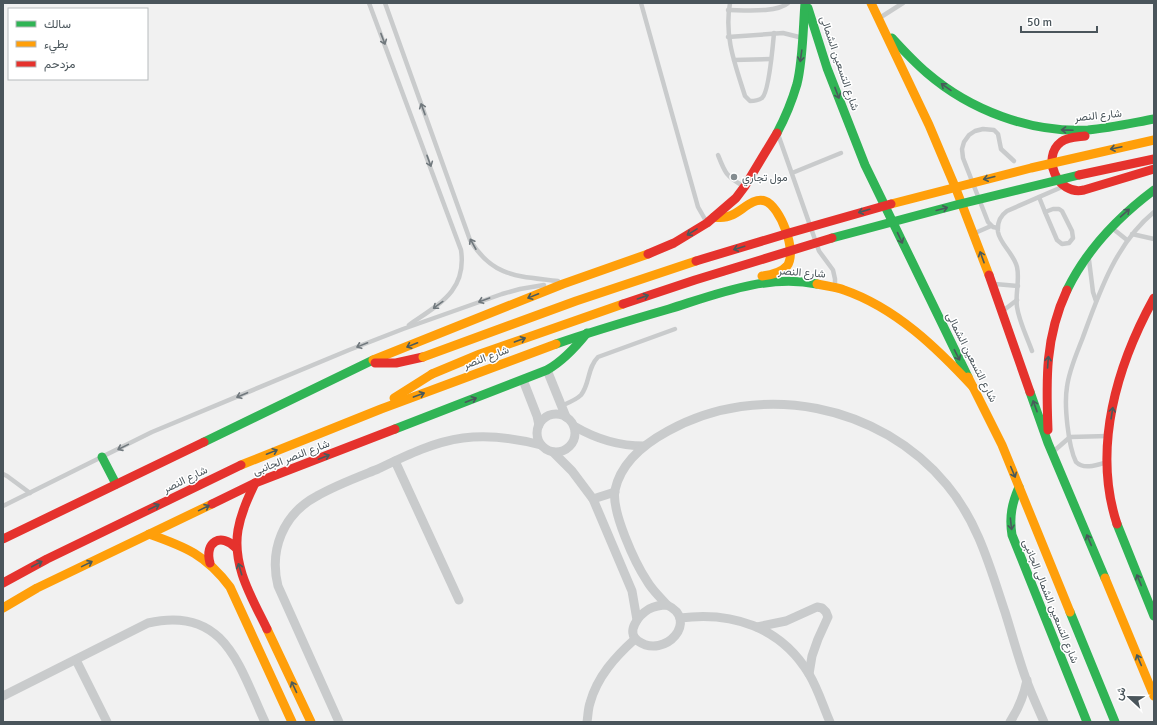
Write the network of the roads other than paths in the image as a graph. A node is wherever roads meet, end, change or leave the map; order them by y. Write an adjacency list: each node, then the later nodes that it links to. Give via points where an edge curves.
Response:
1 (369, 3): 53 (lane, one-way to 53, via 462,258 461,274 451,294)
2 (385, 3): 44 (lane, one-way to 2, via 508,273 492,266 476,250 470,240)
3 (641, 3): 35 (lane, via 698,207)
4 (730, 3): 11 (lane)
5 (773, 3): 10 (lane)
6 (788, 3): 10 (lane)
7 (806, 3): 16 (main road); 60 (main road, شارع التسعين الشمالى, one-way to 60, via 827,68 865,165)
8 (871, 3): 12 (main road)
9 (903, 3): 12 (lane)
10 (774, 9): 11 (lane)
11 (728, 10): 15 (lane)
12 (878, 19): 13 (main road)
13 (883, 29): 20 (main road, شارع النصر, one-way to 13, via 1078,130 1045,128 980,107 926,72); 39 (main road, via 929,125)
14 (774, 33): 15 (lane); 16 (lane, via 786,33); 17 (lane)
15 (728, 37): 18 (lane)
16 (803, 39): 21 (main road, one-way to 21, via 791,102)
17 (771, 59): 18 (lane); 18 (lane, via 764,94 760,99 752,101 745,96)
18 (734, 60)
19 (1154, 119): 20 (main road, شارع النصر)
20 (1106, 127): 30 (main road, via 1097,133 1065,140 1058,146 1052,162 1058,180)
21 (778, 132): 28 (lane); 29 (main road)
22 (1154, 140): 57 (main road, one-way to 57, bridge, via 880,206 670,270 423,357 396,363)
23 (841, 153): 28 (lane)
24 (718, 155): 29 (lane, via 727,176)
25 (1154, 159): 62 (main road, one-way to 25, bridge, via 405,390 459,362 672,287 888,223)
26 (1014, 161): 36 (lane, via 1002,149 999,136 994,130 975,130 963,145 963,158)
27 (1154, 169): 30 (main road, via 1081,190 1072,190)
28 (792, 173): 47 (lane, via 819,251 834,275)
29 (745, 186): 35 (main road, via 736,198)
30 (1064, 186): 32 (lane)
31 (1154, 190): 37 (main road, one-way to 31)
32 (1039, 197): 33 (lane); 38 (lane, via 1003,213)
33 (1045, 212): 33 (lane, via 1057,240 1062,244 1069,243 1073,234 1062,211 1053,209)
34 (1154, 212): 40 (lane)
35 (710, 220): 44 (main road, one-way to 44, via 657,251); 48 (main road, via 732,215 752,202 766,202 778,213 791,247 791,261 784,269 744,281)
36 (991, 226): 38 (lane); 39 (lane)
37 (1111, 227): 42 (lane); 43 (main road)
38 (998, 228): 46 (lane, via 1001,239 1017,266)
39 (973, 234): 45 (main road, one-way to 39)
40 (1132, 234): 41 (lane); 42 (lane)
41 (1154, 239)
42 (1127, 240): 51 (lane)
43 (1089, 252): 51 (lane); 68 (main road, one-way to 43, via 1048,372 1052,331 1067,288)
44 (566, 283): 53 (lane, one-way to 53, via 534,286 502,294); 57 (main road, one-way to 57)
45 (992, 284): 46 (lane); 52 (main road)
46 (1018, 286): 50 (lane)
47 (835, 287): 48 (main road, شارع النصر, via 781,281); 60 (main road, شارع النصر, via 871,301 898,317 942,355)
48 (733, 289): 55 (main road, شارع النصر)
49 (1154, 298): 66 (main road, one-way to 49, via 1122,366 1136,331)
50 (1017, 300): 52 (lane); 56 (lane, via 1018,311)
51 (1096, 301): 67 (lane, via 1067,385 1066,406)
52 (1002, 311): 68 (main road, one-way to 52)
53 (403, 329): 73 (lane, one-way to 73, via 152,432)
54 (675, 329): 61 (lane, via 598,358 592,365 582,393)
55 (587, 333): 58 (main road, شارع النصر الجانبى, via 570,354); 62 (main road, شارع النصر, one-way to 55)
56 (1032, 350)
57 (369, 362): 78 (main road)
58 (547, 370): 59 (main road, شارع النصر الجانبى); 61 (street)
59 (523, 380): 64 (street); 77 (main road, شارع النصر الجانبى, one-way to 59)
60 (974, 388): 79 (main road, شارع التسعين الشمالى, one-way to 79)
61 (561, 406): 63 (street)
62 (381, 409): 88 (main road, شارع النصر, one-way to 62, via 245,463)
63 (566, 417): 64 (street, via 551,415); 65 (street)
64 (539, 425): 69 (street, via 537,432)
65 (574, 426): 70 (street, via 614,443); 71 (street, via 573,442 561,452)
66 (1109, 436): 67 (lane); 75 (main road)
67 (1070, 437): 72 (lane); 75 (lane, via 1074,459 1078,465)
68 (1048, 443): 72 (main road)
69 (541, 445): 71 (street); 74 (street, via 494,437 463,438 433,445)
70 (644, 446): 80 (street, via 624,469); 99 (street, via 675,428 722,410 771,404 827,410 869,424 891,436 935,471 962,505 975,527 985,550)
71 (553, 452): 82 (street, via 572,471)
72 (1052, 453): 101 (main road, one-way to 72)
73 (102, 457): 78 (main road); 81 (lane)
74 (395, 461): 89 (street); 106 (street, via 316,496 295,514 285,527 278,543 274,564 278,586)
75 (1109, 462): 92 (main road, one-way to 75, via 1114,514)
76 (3, 474): 81 (lane)
77 (255, 483): 84 (main road, شارع النصر الجانبى, one-way to 77); 86 (main road, via 240,518)
78 (116, 484): 85 (main road)
79 (1019, 487): 111 (main road, شارع التسعين الشمالى الجانبى, one-way to 111, via 1011,508 1012,535); 112 (main road, شارع التسعين الشمالى)
80 (615, 492): 82 (street); 90 (street, via 618,519 639,568 653,591)
81 (30, 493): 83 (lane)
82 (593, 499): 94 (street, via 632,591)
83 (3, 506)
84 (149, 534): 87 (main road, via 185,547); 91 (main road, شارع النصر الجانبى, one-way to 84, via 37,588)
85 (3, 539)
86 (236, 548): 87 (main road, via 229,541 215,542 208,549); 105 (main road, one-way to 86, via 243,578)
87 (210, 563): 104 (main road, via 230,587)
88 (3, 583)
89 (459, 600)
90 (667, 605): 93 (street, via 677,612); 94 (street, via 649,609)
91 (3, 608)
92 (1154, 616)
93 (680, 618): 95 (street, via 711,616 743,621); 96 (street, via 678,632 668,643 654,646)
94 (637, 620): 96 (street, via 633,629)
95 (757, 627): 98 (street, via 787,647); 98 (street, via 786,621 817,607 822,608 828,617 812,656)
96 (635, 639): 107 (street, via 599,680 590,703)
97 (76, 660): 100 (street); 102 (street); 103 (street, via 148,623 163,619 180,619 196,623 219,637 233,654)
98 (809, 674): 108 (street)
99 (1026, 680): 109 (street, via 1019,709); 110 (street)
100 (3, 696)
101 (1154, 696)
102 (107, 722)
103 (265, 722)
104 (292, 722)
105 (311, 722)
106 (339, 722)
107 (587, 722)
108 (830, 722)
109 (1010, 722)
110 (1044, 722)
111 (1087, 722)
112 (1115, 722)

